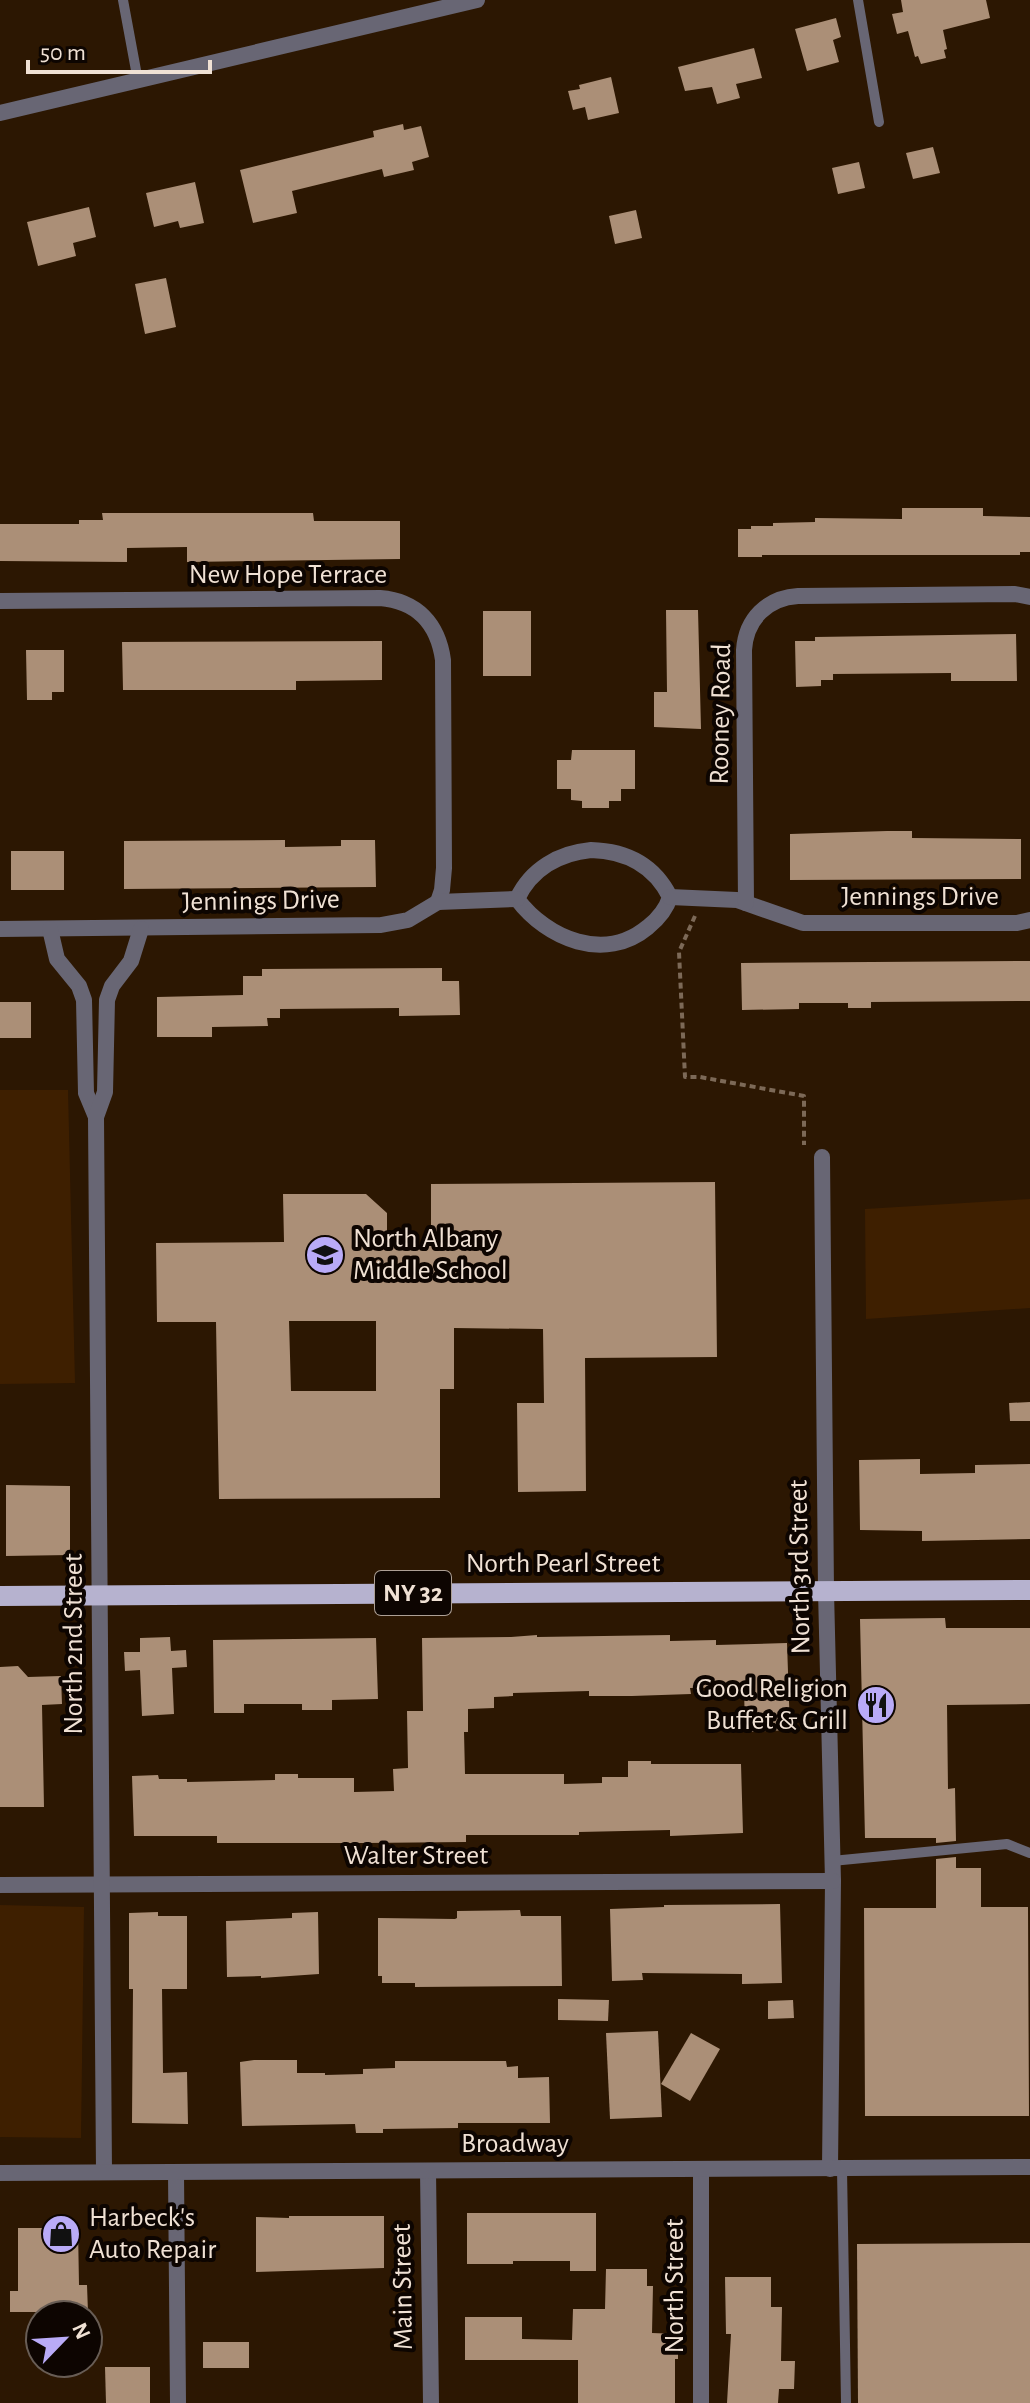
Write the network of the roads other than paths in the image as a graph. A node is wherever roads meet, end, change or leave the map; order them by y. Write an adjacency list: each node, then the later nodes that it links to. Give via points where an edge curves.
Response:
1 (123, 0): 5 (lane)
2 (477, 0): 4 (street)
3 (858, 0): 7 (lane)
4 (437, 5): 5 (street)
5 (138, 81): 6 (street)
6 (0, 113)
7 (879, 122)
8 (1030, 597): 13 (street, Rooney Road, via 798,596 771,603 756,615 744,650)
9 (0, 601): 12 (street, New Hope Terrace, via 380,598 420,612 439,638 443,660 444,868)
10 (670, 897): 11 (street, via 663,913 643,931 599,944 557,935); 11 (street, via 638,862 617,852 591,850 548,863); 13 (street, Jennings Drive)
11 (517, 899): 12 (street, Jennings Drive)
12 (438, 902): 17 (street, Jennings Drive, via 394,924)
13 (746, 903): 14 (street, Jennings Drive, via 803,923)
14 (1030, 920)
15 (0, 929): 16 (street, Jennings Drive)
16 (50, 929): 17 (street, Jennings Drive); 18 (street, North 2nd Street, via 57,959 84,1000 86,1093)
17 (141, 929): 18 (street, North 2nd Street, via 131,961 107,1000 105,1092)
18 (96, 1117): 22 (street, North 2nd Street)
19 (822, 1157): 21 (street, North 3rd Street)
20 (1030, 1590): 21 (main road, North Pearl Street / NY 32)
21 (826, 1591): 22 (main road, North Pearl Street / NY 32); 25 (street, North 3rd Street)
22 (100, 1594): 23 (main road, North Pearl Street / NY 32); 27 (street, North 2nd Street)
23 (0, 1596)
24 (1030, 1853): 25 (lane, via 1007,1844)
25 (832, 1861): 26 (street, North 3rd Street)
26 (833, 1881): 27 (street, Walter Street); 31 (street, North 3rd Street)
27 (102, 1884): 28 (street, Walter Street); 32 (street, North 2nd Street)
28 (0, 1885)
29 (1030, 2167): 31 (street, Broadway)
30 (701, 2169): 31 (street, Broadway); 33 (street, Broadway); 38 (street, North Street)
31 (836, 2169): 39 (lane)
32 (104, 2171): 34 (street, Broadway); 35 (street, Broadway)
33 (428, 2171): 35 (street, Broadway); 37 (street, Main Street)
34 (0, 2173)
35 (176, 2173): 36 (street)
36 (178, 2403)
37 (431, 2403)
38 (701, 2403)
39 (846, 2403)

